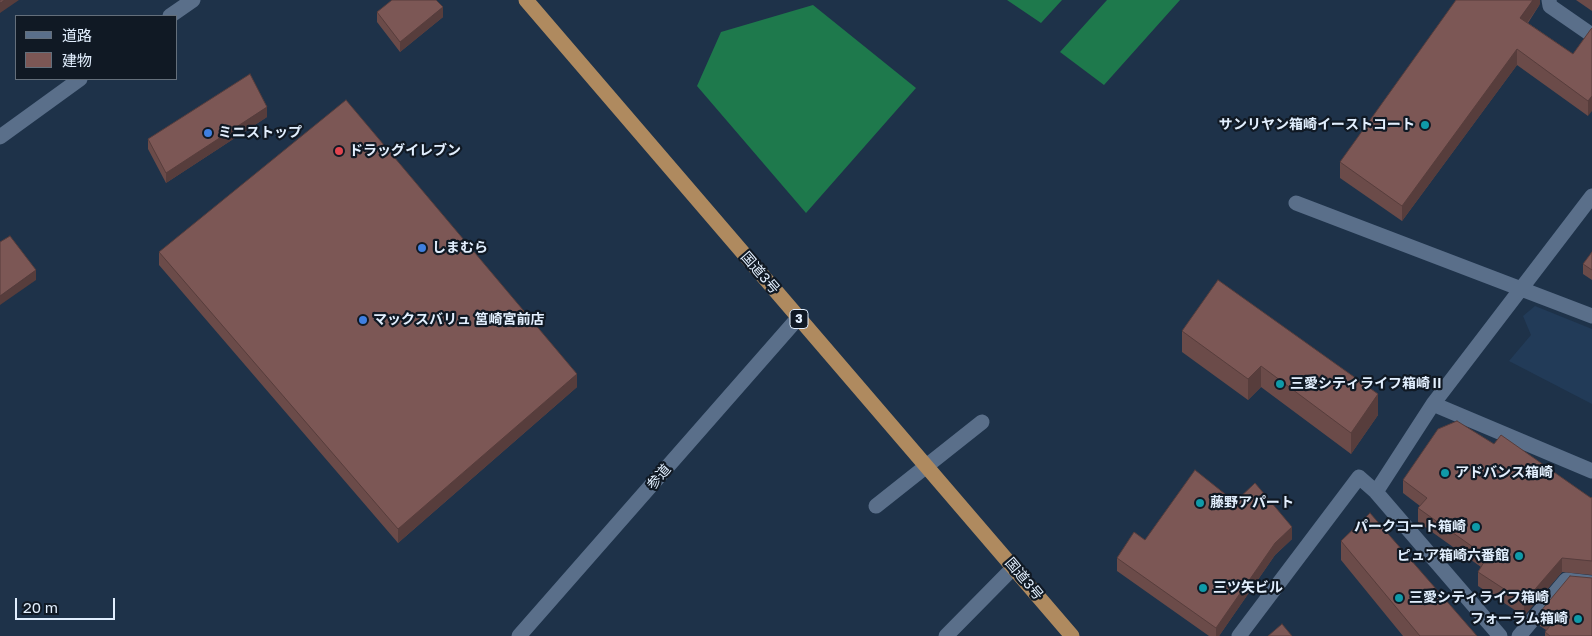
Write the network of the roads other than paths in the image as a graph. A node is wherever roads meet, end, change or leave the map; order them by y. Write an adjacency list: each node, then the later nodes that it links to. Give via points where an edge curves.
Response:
1 (194, 0): 4 (street)
2 (526, 0): 12 (highway, 国道3号 / 3)
3 (1550, 0): 5 (street, via 1550,6)
4 (172, 15)
5 (1592, 35)
6 (79, 80): 7 (street)
7 (0, 137)
8 (1592, 196): 10 (street)
9 (1296, 203): 10 (street)
10 (1522, 288): 11 (street); 13 (street)
11 (1592, 316)
12 (798, 318): 18 (highway, 国道3号 / 3); 20 (street, 参道)
13 (1433, 404): 15 (street); 16 (street)
14 (982, 422): 17 (street)
15 (1592, 471)
16 (1376, 492): 23 (street, via 1359,477); 24 (street)
17 (876, 506)
18 (1014, 567): 21 (street); 22 (highway, 国道3号 / 3)
19 (1592, 583): 25 (street, via 1566,580)
20 (519, 636)
21 (946, 636)
22 (1072, 636)
23 (1239, 636)
24 (1500, 636)
25 (1519, 636)

